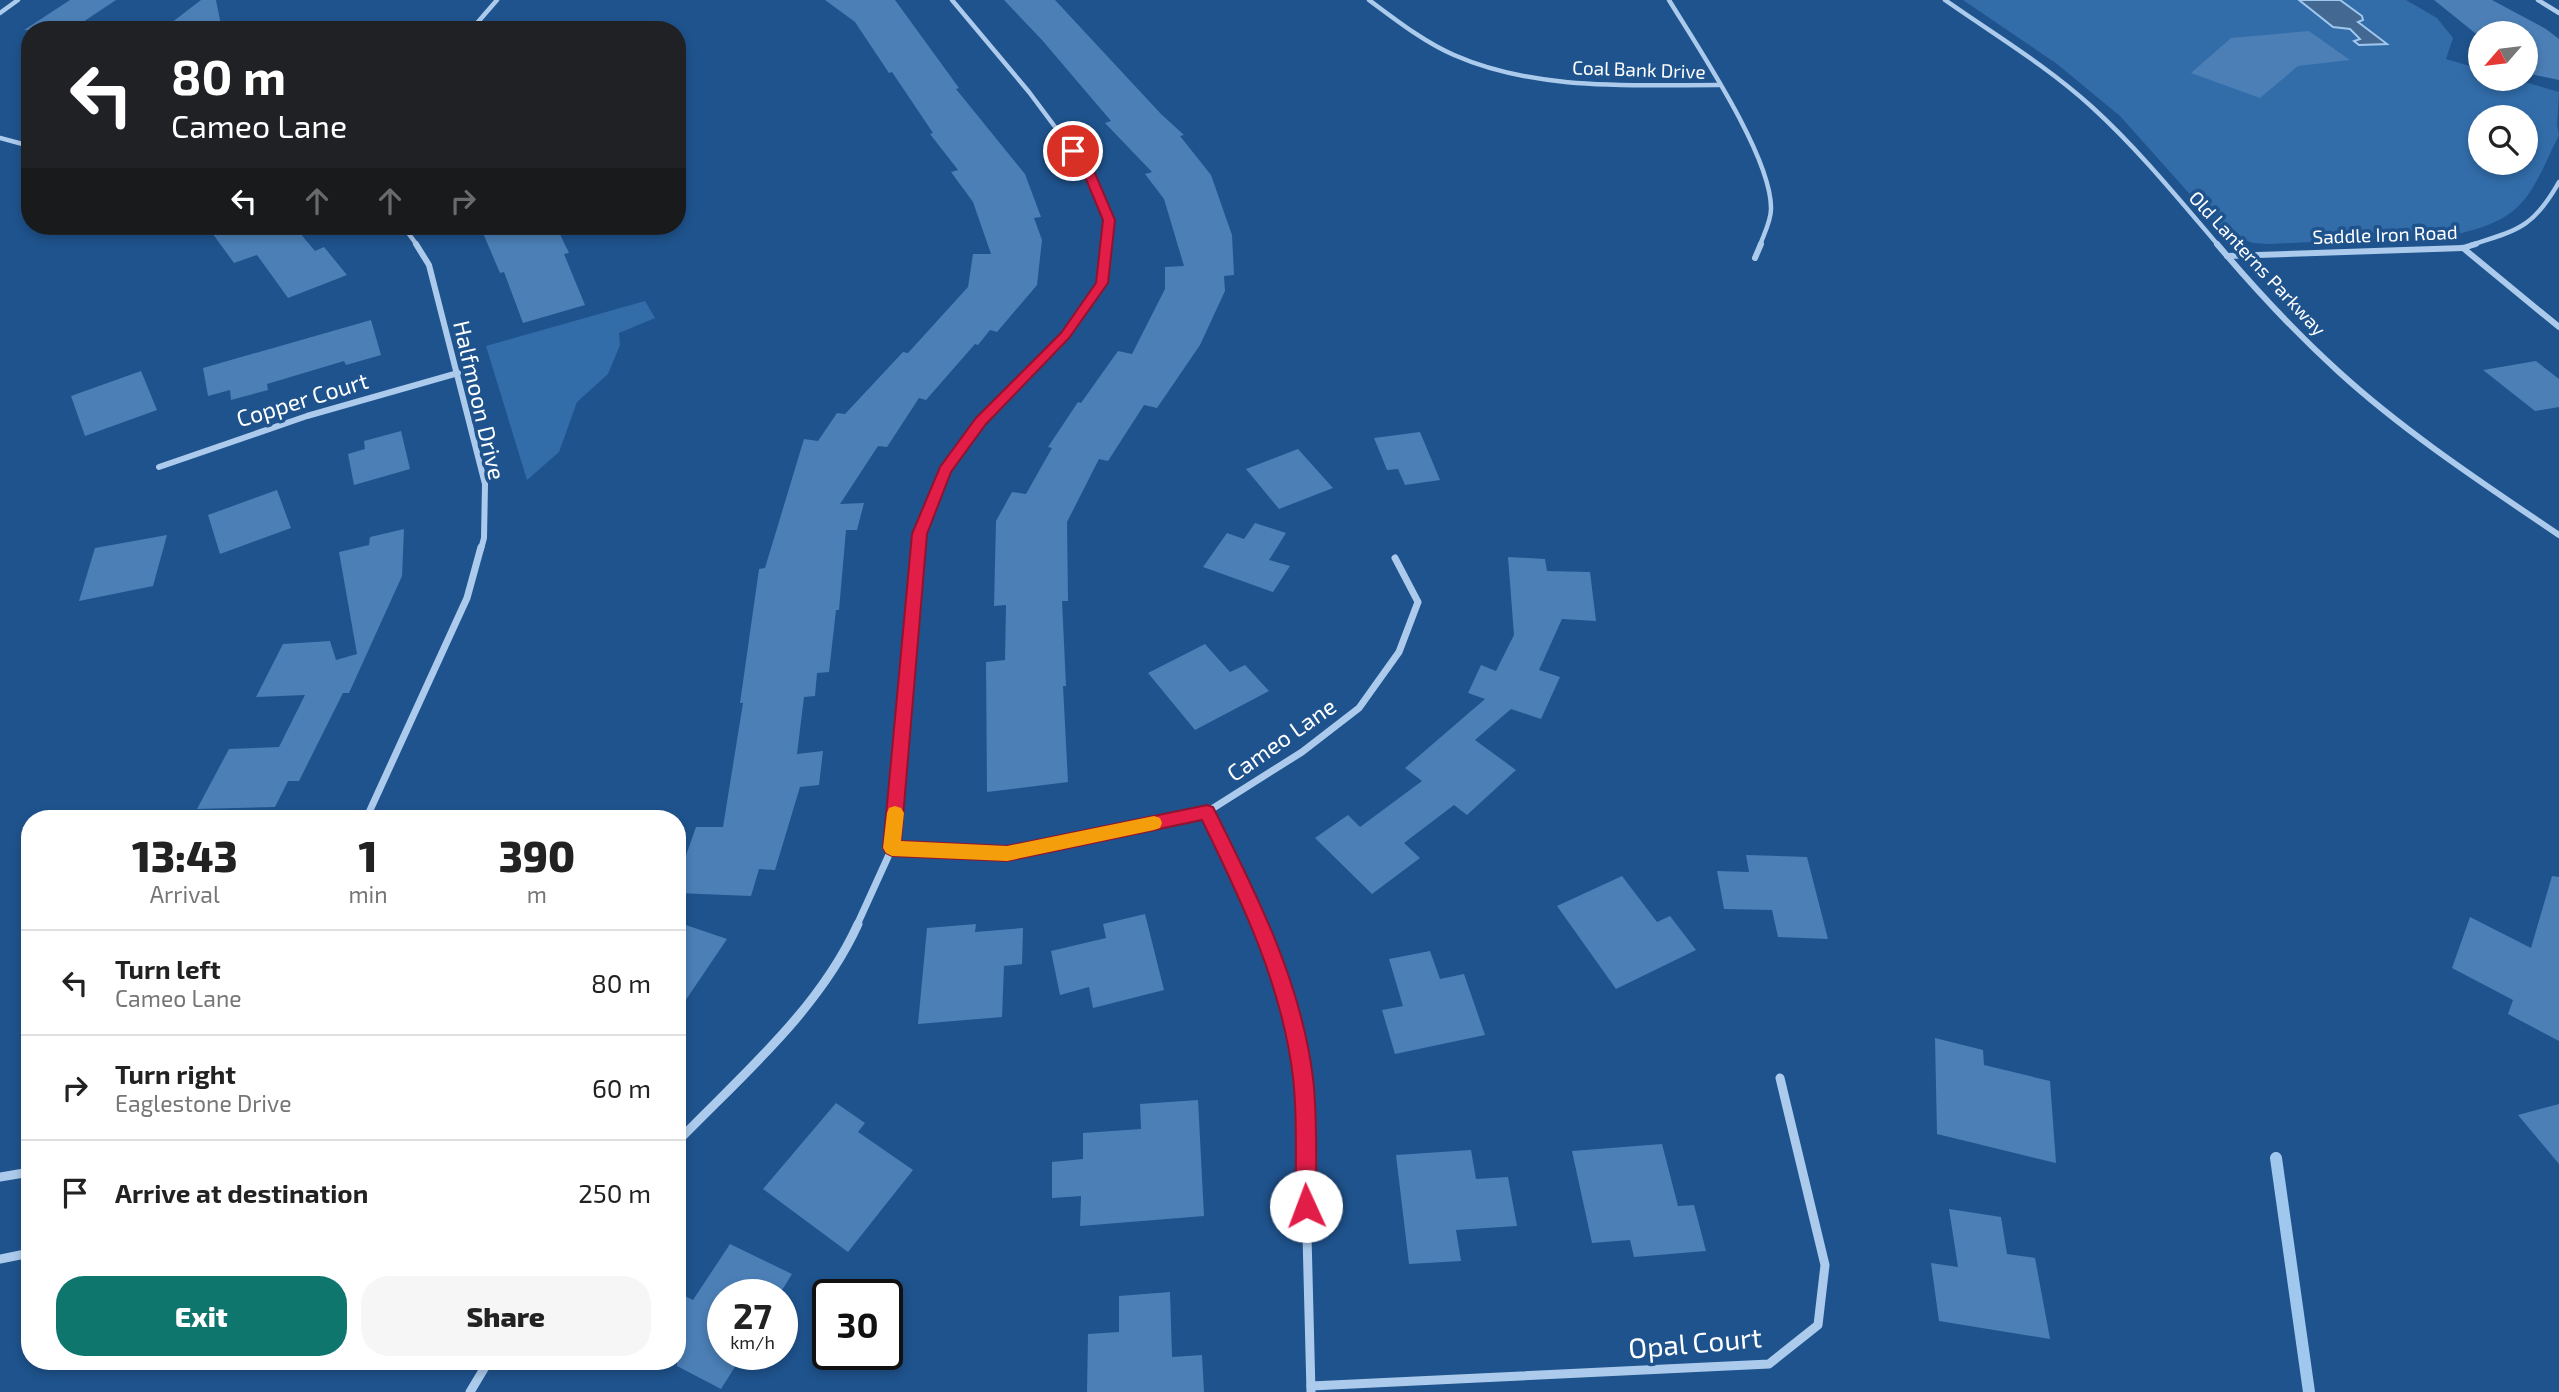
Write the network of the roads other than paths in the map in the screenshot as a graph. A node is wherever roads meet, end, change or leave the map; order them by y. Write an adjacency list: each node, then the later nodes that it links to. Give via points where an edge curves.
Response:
1 (18, 0): 8 (street)
2 (497, 0): 10 (street)
3 (952, 0): 26 (street, via 1088,171 1109,220 1102,283 1065,336 981,421 945,471 919,534)
4 (1369, 0): 11 (street, Coal Bank Drive, via 1457,57 1509,72 1588,85)
5 (1669, 0): 11 (street)
6 (1945, 0): 17 (street, Old Lanterns Parkway, via 2074,90)
7 (2538, 0): 9 (street)
8 (0, 13)
9 (2559, 13)
10 (479, 21)
11 (1719, 85): 18 (street, via 1765,176 1771,208)
12 (0, 138): 13 (street)
13 (21, 145)
14 (2559, 182): 16 (street, Saddle Iron Road, via 2546,205 2520,229)
15 (411, 235): 20 (street, Halfmoon Drive, via 429,265)
16 (2463, 248): 17 (street, Saddle Iron Road); 19 (street)
17 (2227, 256): 22 (street, Old Lanterns Parkway, via 2341,373 2433,446)
18 (1755, 258)
19 (2559, 327)
20 (457, 373): 21 (street, Copper Court, via 332,406); 24 (street, Halfmoon Drive, via 485,484 484,538 467,598)
21 (159, 467)
22 (2559, 534)
23 (1395, 558): 25 (street, Cameo Lane, via 1418,602 1399,652 1359,708 1302,752)
24 (370, 810)
25 (1207, 812): 26 (street, Cameo Lane, via 1007,854); 34 (street, via 1257,915 1288,1004 1303,1078)
26 (892, 848): 28 (street, via 850,940 798,1017)
27 (1780, 1077): 34 (street, Opal Court, via 1825,1265 1818,1325 1769,1364)
28 (686, 1133)
29 (21, 1173): 30 (street)
30 (0, 1177)
31 (21, 1255): 32 (street)
32 (0, 1259)
33 (483, 1370): 35 (street)
34 (1311, 1389)
35 (470, 1392)

